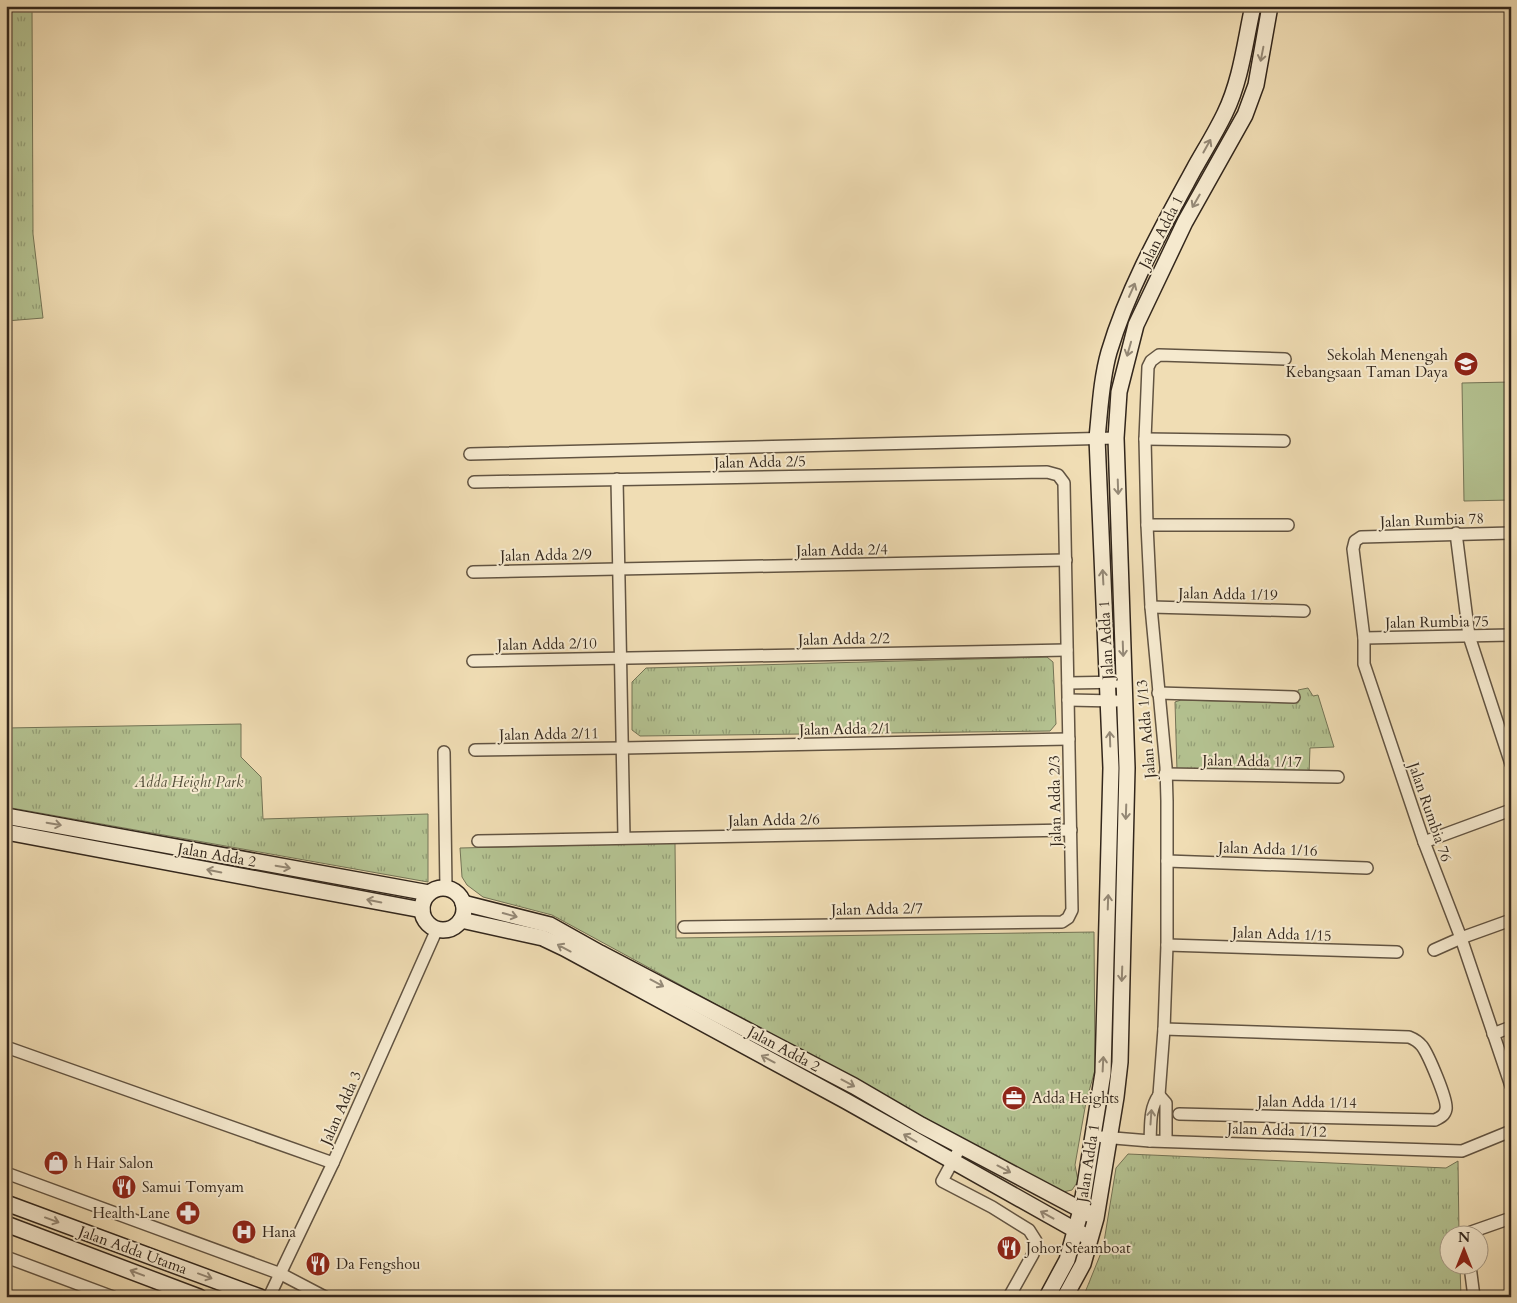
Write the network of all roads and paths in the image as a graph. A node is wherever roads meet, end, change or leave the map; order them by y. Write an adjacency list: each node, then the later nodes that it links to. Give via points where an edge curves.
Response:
1 (1252, 6): 4 (street, Jalan Adda 1, one-way to 1, via 1103,381 1120,318 1170,212 1226,112 1238,78)
2 (1270, 6): 5 (street, Jalan Adda 1, one-way to 5, via 1256,85 1245,116 1184,222 1136,325 1119,392)
3 (1285, 359): 6 (street, Jalan Adda 1/13, via 1159,355 1148,367)
4 (1097, 438): 5 (street); 8 (street); 27 (street, Jalan Adda 1, one-way to 4)
5 (1116, 438): 28 (street, Jalan Adda 1, one-way to 28)
6 (1145, 439): 7 (street); 11 (street, Jalan Adda 1/13)
7 (1284, 441)
8 (470, 454)
9 (617, 480): 10 (street, Jalan Adda 2/5); 16 (street, Jalan Adda 2/5, via 1047,472 1058,475 1064,483); 17 (street)
10 (474, 482)
11 (1147, 525): 12 (street); 19 (street, Jalan Adda 1/13)
12 (1288, 526)
13 (1456, 533): 14 (street, Jalan Rumbia 78); 15 (street, Jalan Rumbia 78, via 1361,537); 22 (street)
14 (1511, 533)
15 (1355, 542): 23 (street, Jalan Rumbia 76)
16 (1066, 560): 17 (street, Jalan Adda 2/4); 24 (street)
17 (619, 569): 18 (street, Jalan Adda 2/9); 25 (street)
18 (473, 572)
19 (1151, 608): 20 (street, Jalan Adda 1/19); 30 (street, Jalan Adda 1/13)
20 (1304, 611)
21 (1511, 635): 22 (street, Jalan Rumbia 75)
22 (1469, 636): 23 (street, Jalan Rumbia 75); 36 (street)
23 (1364, 638): 49 (street, Jalan Rumbia 76, via 1364,664)
24 (1067, 650): 25 (street, Jalan Adda 2/2); 29 (street, Jalan Adda 2/3)
25 (621, 658): 26 (street, Jalan Adda 2/10); 37 (street)
26 (473, 661)
27 (1108, 682): 28 (street); 29 (street); 33 (street, Jalan Adda 1)
28 (1124, 682): 34 (street, Jalan Adda 1)
29 (1068, 683): 32 (street, Jalan Adda 2/3)
30 (1158, 693): 31 (street); 41 (street, Jalan Adda 1/13)
31 (1294, 697)
32 (1068, 700): 33 (street); 35 (street, Jalan Adda 2/3)
33 (1108, 700): 34 (street); 74 (street, Jalan Adda 1, one-way to 33, via 1104,1053 1111,768)
34 (1125, 701): 75 (street, Jalan Adda 1, one-way to 75, via 1127,768 1120,1062)
35 (1069, 739): 37 (street, Jalan Adda 2/1); 45 (street, Jalan Adda 2/3)
36 (1507, 740): 40 (street)
37 (622, 748): 38 (street, Jalan Adda 2/11); 47 (street)
38 (475, 750)
39 (444, 752): 52 (street)
40 (1511, 764)
41 (1165, 774): 42 (street, Jalan Adda 1/17); 50 (street, Jalan Adda 1/13)
42 (1338, 777)
43 (1511, 810): 49 (street)
44 (6, 816): 53 (street, Jalan Adda 2, one-way to 53)
45 (1070, 830): 47 (street, Jalan Adda 2/6); 56 (street, Jalan Adda 2/3, via 1072,910)
46 (6, 832): 55 (street, Jalan Adda 2, one-way to 46)
47 (624, 837): 48 (street, Jalan Adda 2/6)
48 (478, 841)
49 (1424, 842): 61 (street, Jalan Rumbia 76)
50 (1167, 861): 51 (street, Jalan Adda 1/16); 62 (street, Jalan Adda 1/13)
51 (1367, 868)
52 (446, 888): 53 (street, Jalan Adda 2); 54 (street, Jalan Adda 2, via 457,893)
53 (429, 894): 55 (street)
54 (463, 903): 57 (street); 65 (street, Jalan Adda 2, one-way to 65, via 550,926)
55 (422, 910): 60 (street, via 426,922)
56 (1068, 918): 59 (street, Jalan Adda 2/7, via 1062,922)
57 (461, 920): 60 (street, via 448,930); 65 (street, Jalan Adda 2, one-way to 57, via 543,938)
58 (1511, 920): 61 (street)
59 (684, 927)
60 (437, 929): 80 (street, Jalan Adda 3)
61 (1462, 938): 63 (street); 68 (street, Jalan Rumbia 76)
62 (1167, 945): 64 (street, Jalan Adda 1/15); 67 (street, Jalan Adda 1/13)
63 (1434, 950)
64 (1397, 952)
65 (597, 959): 78 (street, Jalan Adda 2, one-way to 78, via 854,1086); 79 (street, Jalan Adda 2, one-way to 65)
66 (1511, 1027): 68 (street)
67 (1164, 1029): 71 (street, Jalan Adda 1/13); 72 (street, Jalan Adda 1/14, via 1409,1037 1421,1044 1426,1052 1445,1098 1446,1110 1436,1120)
68 (1493, 1034): 70 (street, Jalan Rumbia 76)
69 (6, 1047): 80 (street)
70 (1511, 1086)
71 (1159, 1095): 76 (street, one-way to 71, via 1153,1102); 77 (street, via 1166,1102)
72 (1178, 1114)
73 (1511, 1131): 77 (street, Jalan Adda 1/12, via 1462,1150)
74 (1092, 1135): 75 (street, Jalan Adda 1/12); 83 (street, Jalan Adda 1)
75 (1109, 1138): 76 (street, Jalan Adda 1/12); 84 (street, Jalan Adda 1)
76 (1150, 1141): 77 (street, Jalan Adda 1/12)
77 (1166, 1141)
78 (961, 1146): 79 (street); 83 (street, Jalan Adda 2, one-way to 83)
79 (953, 1162): 88 (street, Jalan Adda 2, one-way to 79); 98 (street, via 942,1181 1029,1230 1036,1241 1033,1254)
80 (333, 1163): 91 (street, Jalan Adda 3)
81 (6, 1173): 91 (street)
82 (6, 1204): 95 (street, Jalan Adda Utama, one-way to 95)
83 (1081, 1210): 84 (street, Jalan Adda 2); 88 (street, Jalan Adda 1)
84 (1096, 1218): 89 (street, Jalan Adda 1)
85 (1511, 1218): 87 (street)
86 (6, 1224): 94 (street, Jalan Adda Utama, one-way to 86)
87 (1490, 1226)
88 (1076, 1230): 89 (street, Jalan Adda 2); 99 (street, Jalan Adda 1, via 1068,1260)
89 (1090, 1237): 100 (street, Jalan Adda 1, via 1083,1264)
90 (6, 1257): 93 (street)
91 (280, 1274): 96 (street, Jalan Adda 3); 97 (street)
92 (1471, 1276): 101 (street)
93 (113, 1297)
94 (199, 1297)
95 (260, 1297)
96 (269, 1297)
97 (325, 1297)
98 (1009, 1297)
99 (1047, 1297)
100 (1065, 1297)
101 (1474, 1297)

